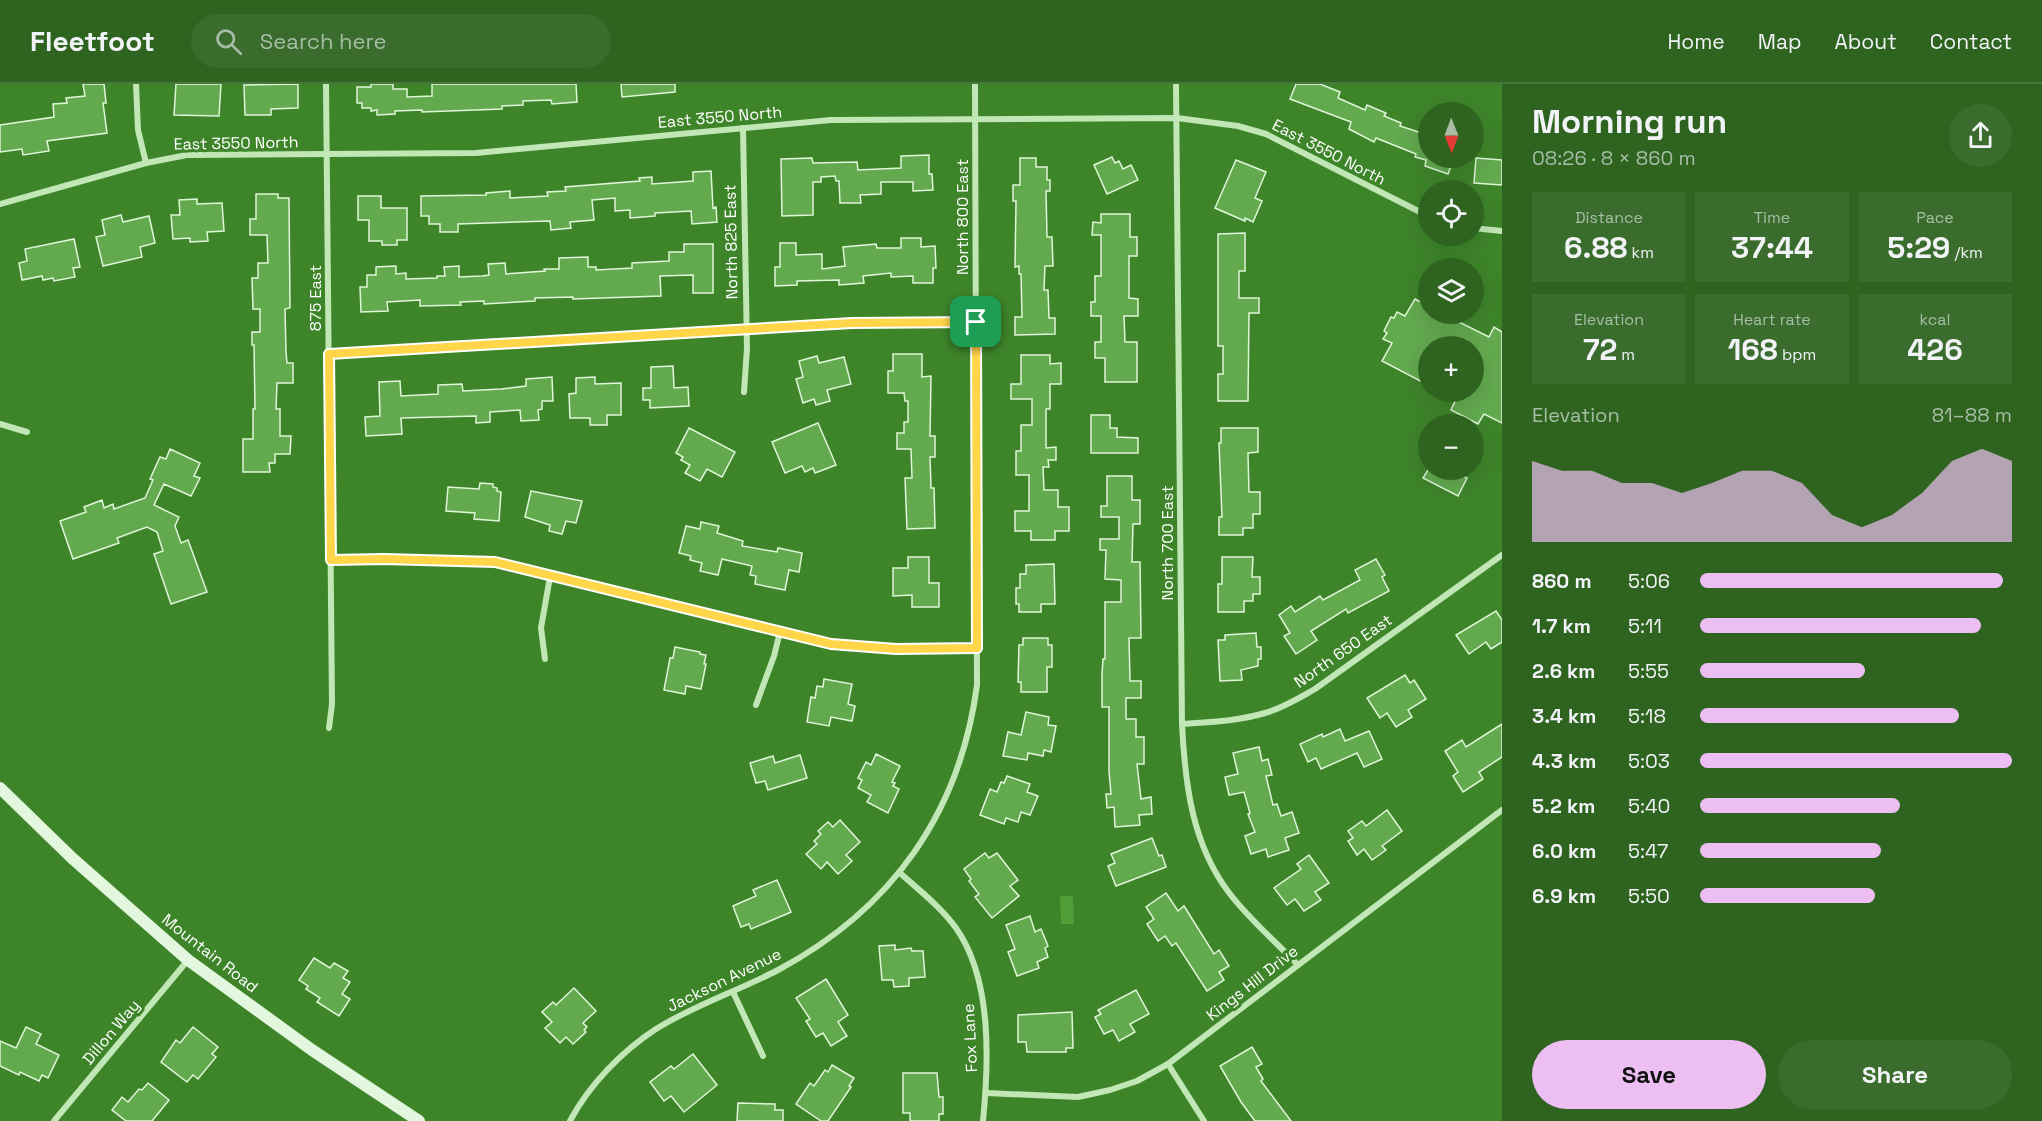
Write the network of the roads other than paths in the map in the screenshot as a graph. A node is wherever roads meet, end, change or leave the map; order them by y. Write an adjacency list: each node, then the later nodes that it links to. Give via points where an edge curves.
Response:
1 (136, 84): 9 (street, via 138,130)
2 (326, 84): 8 (street, 875 East)
3 (975, 84): 6 (street, North 800 East)
4 (1176, 84): 5 (street, North 700 East)
5 (1177, 118): 6 (street, East 3550 North); 11 (street, East 3550 North, via 1266,134); 27 (street, North 700 East)
6 (975, 119): 7 (street, East 3550 North, via 831,120); 14 (street, North 800 East)
7 (743, 128): 8 (street, East 3550 North, via 476,153); 15 (street, North 825 East)
8 (327, 155): 9 (street, East 3550 North, via 187,155); 16 (street, 875 East)
9 (146, 163): 10 (street, East 3550 North)
10 (0, 204)
11 (1418, 211)
12 (1484, 229): 13 (street)
13 (1502, 231)
14 (976, 322): 15 (street, via 852,323); 24 (street, North 800 East)
15 (746, 330): 16 (street); 17 (street, North 825 East)
16 (329, 354): 21 (street, 875 East)
17 (744, 392)
18 (0, 424): 19 (street)
19 (27, 432)
20 (1502, 555): 27 (street, North 650 East, via 1287,705 1245,718)
21 (331, 560): 22 (street, via 495,562); 28 (street, 875 East)
22 (550, 577): 23 (street); 25 (street, via 542,628)
23 (780, 632): 24 (street, via 865,648); 26 (street)
24 (977, 648): 31 (street, North 800 East, via 973,718 964,747 937,814)
25 (545, 659)
26 (756, 705)
27 (1182, 724): 33 (street, North 700 East, via 1185,776 1202,845 1231,895)
28 (329, 728)
29 (0, 788): 32 (street, Mountain Road, via 72,858)
30 (1502, 810): 33 (street, Kings Hill Drive)
31 (900, 873): 34 (street, Jackson Avenue, via 817,947); 37 (street, Fox Lane, via 938,906 969,953 979,980 984,1012)
32 (188, 960): 38 (street, Dillon Way); 39 (street, Mountain Road)
33 (1298, 965): 36 (street, Kings Hill Drive)
34 (733, 992): 35 (street); 40 (street, Jackson Avenue, via 664,1025 633,1047 594,1086)
35 (763, 1056)
36 (1168, 1064): 37 (street, Kings Hill Drive, via 1137,1081 1078,1097); 42 (street)
37 (986, 1093): 41 (street, Fox Lane)
38 (54, 1121)
39 (419, 1121)
40 (570, 1121)
41 (983, 1121)
42 (1204, 1121)

